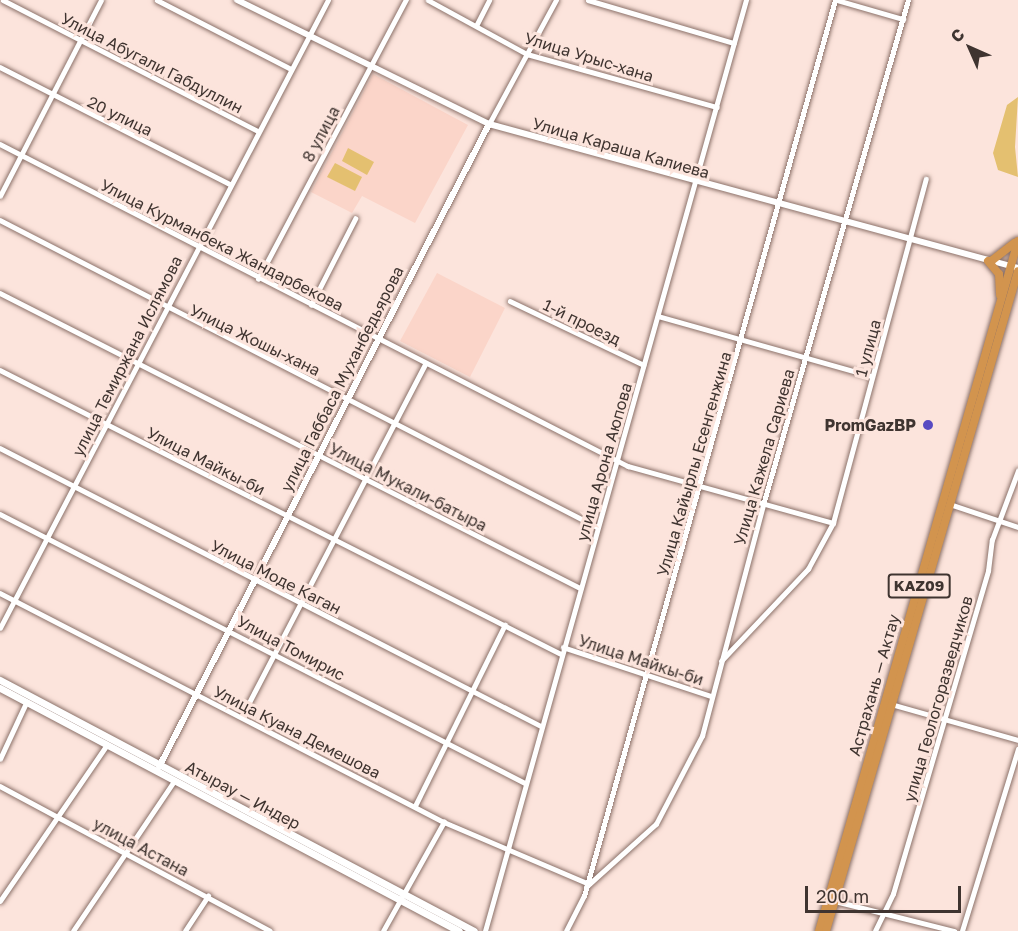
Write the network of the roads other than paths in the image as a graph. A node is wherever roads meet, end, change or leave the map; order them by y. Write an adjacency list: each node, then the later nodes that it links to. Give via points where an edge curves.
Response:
1 (3, 0): 17 (street, Улица Абугали Габдуллин)
2 (102, 0): 17 (street)
3 (157, 0): 22 (street)
4 (328, 0): 16 (street, улица Темиржана Ислямова)
5 (406, 0): 20 (street, 8 улица)
6 (429, 0): 15 (street, Улица Урыс-хана)
7 (489, 0): 15 (street)
8 (556, 0): 19 (street, улица Габбаса Муханбедьярова)
9 (588, 0): 18 (street)
10 (746, 0): 18 (street, улица Арона Аюпова)
11 (836, 0): 14 (street); 33 (street, Улица Кайырлы Есенгенжина)
12 (908, 0): 14 (street, Улица Кажела Сариева)
13 (241, 1): 16 (street, Улица Караша Калиева)
14 (903, 19): 36 (street, Улица Кажела Сариева)
15 (476, 26): 19 (street, Улица Урыс-хана)
16 (309, 36): 20 (street, Улица Караша Калиева); 22 (street, улица Темиржана Ислямова)
17 (81, 41): 23 (street); 26 (street, Улица Абугали Габдуллин)
18 (734, 43): 24 (street, улица Арона Аюпова)
19 (527, 54): 24 (street, Улица Урыс-хана); 25 (street, улица Габбаса Муханбедьярова)
20 (372, 65): 25 (street, Улица Караша Калиева); 42 (street, 8 улица)
21 (0, 67): 23 (street, 20 улица)
22 (291, 69): 26 (street, улица Темиржана Ислямова)
23 (54, 97): 28 (street); 30 (street, 20 улица)
24 (717, 107): 31 (street, улица Арона Аюпова)
25 (489, 124): 31 (street, Улица Караша Калиева); 49 (street, улица Габбаса Муханбедьярова)
26 (258, 131): 30 (street, улица Темиржана Ислямова)
27 (0, 144): 28 (street, Улица Курманбека Жандарбекова)
28 (22, 154): 32 (street); 39 (street, Улица Курманбека Жандарбекова)
29 (926, 179): 38 (street, 1 улица)
30 (230, 184): 39 (street, улица Темиржана Ислямова)
31 (695, 184): 33 (street, Улица Караша Калиева); 48 (street, улица Арона Аюпова)
32 (0, 196)
33 (778, 207): 36 (street, Улица Караша Калиева); 50 (street, Улица Кайырлы Есенгенжина)
34 (355, 219): 46 (street)
35 (0, 220): 47 (street, Улица Жошы-хана)
36 (843, 223): 38 (street, Улица Караша Калиева); 51 (street, Улица Кажела Сариева)
37 (1018, 239): 40 (highway, via 1007,253); 41 (highway, Астрахань — Актау / KAZ09)
38 (909, 240): 40 (street, Улица Караша Калиева); 56 (street, 1 улица)
39 (196, 247): 42 (street, Улица Курманбека Жандарбекова); 47 (street, улица Темиржана Ислямова)
40 (989, 261): 41 (street, Улица Караша Калиева); 44 (highway)
41 (1015, 268): 44 (highway, Астрахань — Актау / KAZ09)
42 (258, 279): 46 (street, Улица Курманбека Жандарбекова)
43 (0, 293): 52 (street, Улица Мукали-батыра)
44 (1010, 299): 67 (highway, Астрахань — Актау / KAZ09); 96 (highway, Астрахань — Актау / KAZ09)
45 (510, 301): 54 (street, 1-й проезд)
46 (310, 305): 49 (street, Улица Курманбека Жандарбекова)
47 (165, 309): 52 (street, улица Темиржана Ислямова); 57 (street, Улица Жошы-хана)
48 (658, 316): 50 (street); 54 (street, улица Арона Аюпова)
49 (378, 339): 53 (street, Улица Курманбека Жандарбекова); 57 (street, улица Габбаса Муханбедьярова)
50 (741, 340): 51 (street); 66 (street, Улица Кайырлы Есенгенжина)
51 (805, 357): 56 (street); 68 (street, Улица Кажела Сариева)
52 (138, 360): 58 (street, улица Темиржана Ислямова); 61 (street, Улица Мукали-батыра)
53 (425, 364): 59 (street); 62 (street, Улица Курманбека Жандарбекова)
54 (644, 365): 62 (street, улица Арона Аюпова)
55 (0, 370): 58 (street, Улица Майкы-би)
56 (873, 376): 72 (street, 1 улица)
57 (347, 399): 59 (street, Улица Жошы-хана); 61 (street, улица Габбаса Муханбедьярова)
58 (105, 423): 65 (street, улица Темиржана Ислямова); 70 (street, Улица Майкы-би)
59 (395, 423): 64 (street); 73 (street, Улица Жошы-хана)
60 (0, 448): 65 (street, Улица Моде Каган)
61 (318, 455): 64 (street, Улица Мукали-батыра); 70 (street, улица Габбаса Муханбедьярова)
62 (618, 461): 66 (street, Улица Курманбека Жандарбекова); 73 (street, улица Арона Аюпова)
63 (1018, 471): 71 (street, улица Геологоразведчиков)
64 (367, 479): 76 (street); 78 (street, Улица Мукали-батыра)
65 (73, 486): 75 (street, улица Темиржана Ислямова); 77 (street, Улица Моде Каган)
66 (701, 487): 68 (street, Улица Курманбека Жандарбекова); 89 (street, Улица Кайырлы Есенгенжина)
67 (950, 504): 71 (street); 96 (highway, Астрахань — Актау / KAZ09)
68 (763, 505): 72 (street, Улица Курманбека Жандарбекова); 88 (street, Улица Кажела Сариева)
69 (0, 514): 75 (street, Улица Томирис)
70 (288, 515): 76 (street, Улица Майкы-би); 77 (street, улица Габбаса Муханбедьярова)
71 (998, 520): 74 (street); 98 (street, улица Геологоразведчиков, via 988,571)
72 (833, 523): 88 (street, 1 улица, via 808,569)
73 (597, 526): 78 (street, улица Арона Аюпова)
74 (1018, 527)
75 (45, 538): 80 (street, улица Темиржана Ислямова); 84 (street, Улица Томирис)
76 (333, 539): 81 (street); 82 (street, Улица Майкы-би)
77 (255, 580): 81 (street, Улица Моде Каган); 84 (street, улица Габбаса Муханбедьярова)
78 (580, 588): 85 (street, улица Арона Аюпова)
79 (0, 593): 80 (street, Улица Куана Демешова)
80 (13, 600): 83 (street, улица Темиржана Ислямова); 93 (street, Улица Куана Демешова)
81 (301, 603): 86 (street); 92 (street, Улица Моде Каган)
82 (505, 626): 87 (street, Улица Майкы-би); 92 (street)
83 (0, 628)
84 (230, 629): 86 (street, Улица Томирис); 93 (street, улица Габбаса Муханбедьярова)
85 (563, 647): 87 (street, улица Арона Аюпова); 89 (street, Улица Майкы-би)
86 (274, 653): 97 (street); 101 (street, Улица Томирис)
87 (561, 654): 99 (street, улица Арона Аюпова)
88 (721, 661): 94 (street, Улица Кажела Сариева)
89 (646, 675): 94 (street, Улица Майкы-би); 115 (street, Улица Кайырлы Есенгенжина)
90 (0, 680): 105 (main road, Атырау — Индер)
91 (0, 688): 95 (main road, Атырау — Индер)
92 (473, 691): 99 (street, Улица Моде Каган); 101 (street)
93 (197, 693): 97 (street, Улица Куана Демешова); 105 (street, улица Габбаса Муханбедьярова)
94 (711, 696): 115 (street, Улица Кажела Сариева, via 702,736 669,806 630,852)
95 (26, 703): 102 (main road, Атырау — Индер); 104 (street)
96 (888, 704): 98 (street); 107 (highway, Астрахань — Актау / KAZ09)
97 (242, 716): 110 (street, Улица Куана Демешова)
98 (943, 717): 100 (street); 120 (street, улица Геологоразведчиков, via 893,894)
99 (541, 726): 108 (street, улица Арона Аюпова)
100 (1018, 740)
101 (447, 743): 108 (street, Улица Томирис); 110 (street)
102 (107, 746): 105 (main road, Атырау — Индер); 111 (street)
103 (1018, 749): 133 (street)
104 (0, 759)
105 (158, 769): 106 (main road, Атырау — Индер); 117 (main road, Атырау — Индер)
106 (174, 781): 113 (street); 117 (main road, Атырау — Индер)
107 (866, 782): 119 (highway, Астрахань — Актау / KAZ09); 129 (highway, Астрахань — Актау / KAZ09)
108 (525, 783): 114 (street, улица Арона Аюпова)
109 (0, 786): 111 (street, улица Астана)
110 (415, 806): 112 (street, Улица Куана Демешова)
111 (58, 817): 113 (street, улица Астана); 118 (street)
112 (444, 822): 114 (street, Улица Куана Демешова); 117 (street)
113 (126, 852): 116 (street, улица Астана); 121 (street)
114 (508, 852): 115 (street, Улица Куана Демешова); 127 (street, улица Арона Аюпова)
115 (587, 885): 128 (street, Улица Кайырлы Есенгенжина)
116 (208, 896): 122 (street); 123 (street, улица Астана)
117 (403, 899): 124 (street); 125 (main road, Атырау — Индер); 126 (main road, Атырау — Индер)
118 (0, 901)
119 (835, 901): 120 (street); 130 (highway, Астрахань — Актау / KAZ09)
120 (880, 912): 131 (street, улица Геологоразведчиков); 132 (street)
121 (73, 931)
122 (185, 931)
123 (270, 931)
124 (383, 931)
125 (459, 931)
126 (474, 931)
127 (485, 931)
128 (566, 931)
129 (819, 931)
130 (826, 931)
131 (875, 931)
132 (954, 931)
133 (962, 931)

